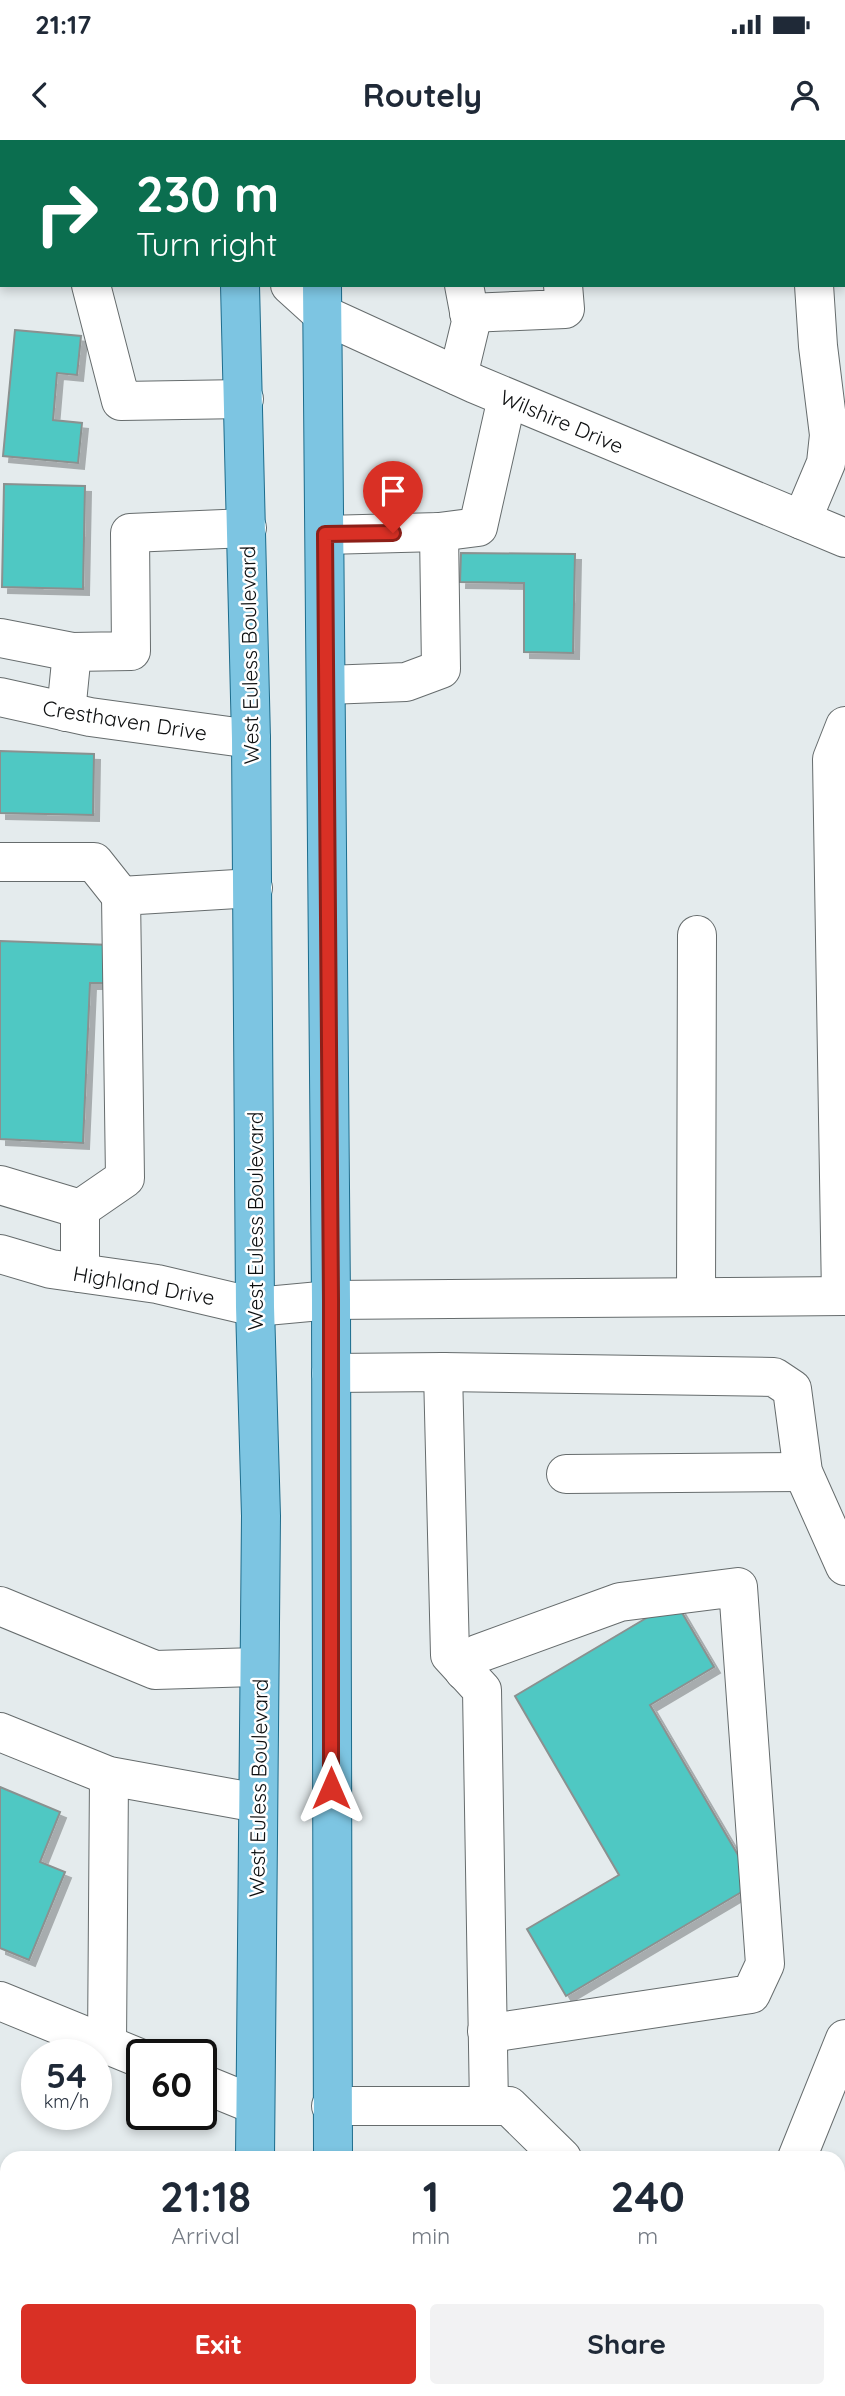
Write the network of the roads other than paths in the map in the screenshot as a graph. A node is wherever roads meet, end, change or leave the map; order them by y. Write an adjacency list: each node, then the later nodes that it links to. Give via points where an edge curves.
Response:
1 (92, 287): 10 (street, via 121,401)
2 (240, 287): 10 (main road, West Euless Boulevard)
3 (294, 287): 7 (street, Wilshire Drive)
4 (564, 287): 6 (street, via 565,309)
5 (814, 287): 11 (street, via 829,435 826,463)
6 (466, 299): 8 (street, via 471,323)
7 (322, 300): 8 (street, Wilshire Drive); 14 (main road)
8 (458, 376): 9 (street, Wilshire Drive)
9 (508, 398): 11 (street, Wilshire Drive); 13 (street, via 478,527)
10 (244, 399): 12 (main road, West Euless Boulevard)
11 (802, 520): 15 (street, Wilshire Drive)
12 (247, 528): 17 (street, via 130,533 131,651); 22 (main road, West Euless Boulevard)
13 (439, 532): 14 (street); 18 (street, via 441,668 405,682)
14 (325, 534): 18 (main road)
15 (845, 538)
16 (0, 638): 17 (street)
17 (72, 652): 20 (street)
18 (327, 685): 34 (main road)
19 (0, 697): 20 (street, Cresthaven Drive)
20 (65, 712): 22 (street, Cresthaven Drive)
21 (845, 726): 27 (street, via 832,759)
22 (251, 739): 24 (main road, West Euless Boulevard)
23 (0, 862): 25 (street, via 94,862)
24 (253, 888): 25 (street); 35 (main road, West Euless Boulevard)
25 (121, 896): 29 (street, via 125,1178)
26 (697, 935): 33 (street)
27 (841, 1030): 32 (street)
28 (0, 1185): 29 (street)
29 (80, 1209): 31 (street)
30 (0, 1254): 31 (street, Highland Drive)
31 (80, 1273): 35 (street, Highland Drive, via 157,1284)
32 (843, 1296): 33 (street, Highland Drive)
33 (696, 1297): 34 (street, Highland Drive)
34 (331, 1300): 35 (street, Highland Drive); 37 (main road)
35 (255, 1307): 43 (main road, West Euless Boulevard, via 261,1516)
36 (443, 1372): 37 (street); 38 (street, via 774,1377 792,1389); 44 (street, via 450,1656)
37 (331, 1373): 55 (main road)
38 (803, 1472): 39 (street); 40 (street)
39 (566, 1474)
40 (835, 1521): 41 (street)
41 (845, 1566)
42 (0, 1606): 43 (street, via 155,1670)
43 (259, 1667): 47 (main road, West Euless Boulevard)
44 (464, 1671): 49 (street, via 482,1690); 49 (street, via 477,1654 621,1602 738,1587 765,1964 751,1994)
45 (0, 1732): 46 (street)
46 (109, 1776): 47 (street); 51 (street)
47 (258, 1803): 53 (main road, West Euless Boulevard)
48 (0, 2001): 51 (street)
49 (487, 2031): 54 (street)
50 (845, 2039): 59 (street)
51 (125, 2052)
52 (217, 2090): 53 (street)
53 (255, 2105): 56 (main road, West Euless Boulevard)
54 (489, 2105): 55 (street); 58 (street, via 509,2106)
55 (331, 2106): 57 (main road)
56 (255, 2151)
57 (332, 2151)
58 (555, 2151)
59 (800, 2151)

